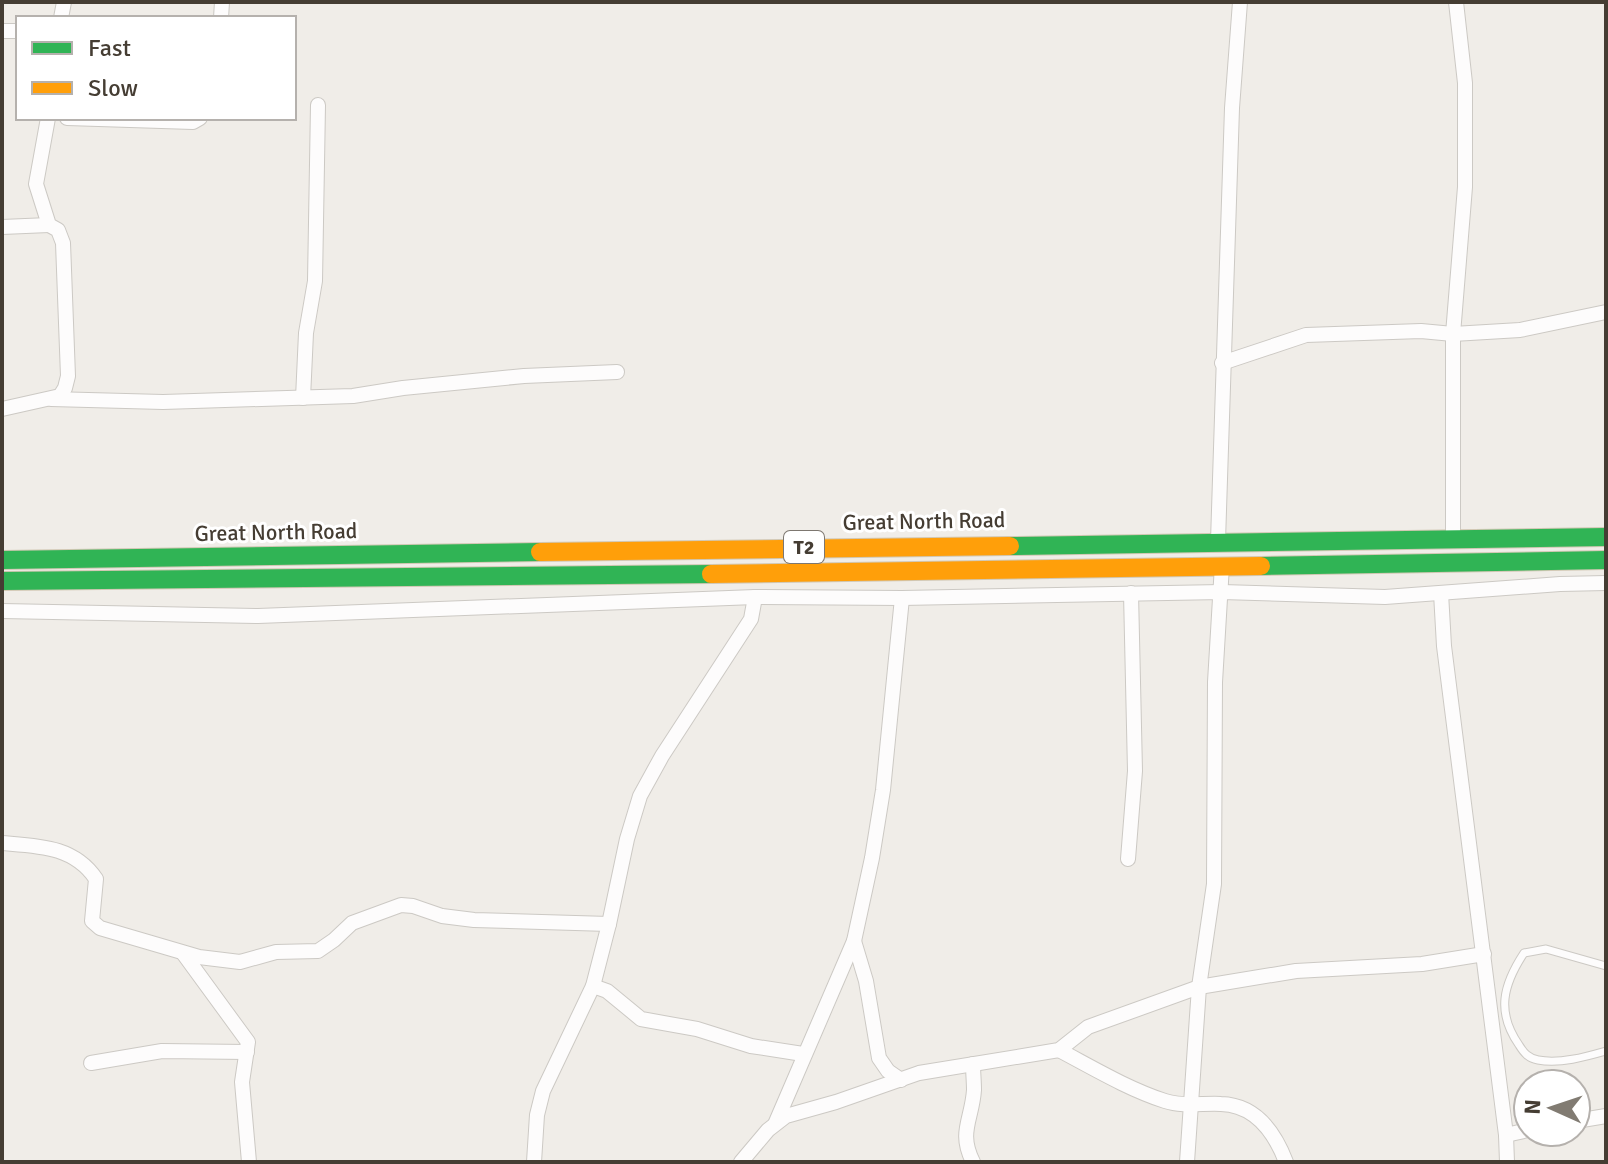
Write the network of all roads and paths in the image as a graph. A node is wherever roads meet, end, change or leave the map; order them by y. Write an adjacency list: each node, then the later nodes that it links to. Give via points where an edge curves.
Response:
1 (1240, 2): 11 (street)
2 (1457, 3): 10 (street, via 1465,83 1465,187)
3 (318, 105): 13 (street, via 315,281)
4 (48, 120): 7 (street, via 36,184)
5 (130, 120): 6 (street)
6 (196, 120)
7 (49, 225): 8 (street); 14 (street, via 58,230 63,243 68,376 60,396)
8 (2, 227)
9 (1606, 312): 10 (street, via 1520,330)
10 (1453, 334): 11 (street, via 1306,335); 17 (street)
11 (1222, 363): 18 (street)
12 (617, 372): 13 (street)
13 (303, 398): 14 (street)
14 (51, 399): 15 (street)
15 (2, 409)
16 (1606, 537): 17 (main road, Great North Road / T2)
17 (1453, 539): 18 (main road, Great North Road / T2)
18 (1218, 541): 19 (main road, Great North Road / T2)
19 (2, 560)
20 (1606, 560): 21 (main road, Great North Road / T2)
21 (1222, 565): 22 (main road, Great North Road / T2); 24 (street)
22 (2, 581)
23 (1606, 583): 26 (street)
24 (1222, 592): 25 (street); 26 (street, via 1385,597); 38 (street, via 1215,682 1214,884)
25 (1131, 593): 28 (street); 31 (street, via 1135,771)
26 (1441, 593): 35 (street)
27 (755, 597): 28 (street); 29 (street, via 258,616); 32 (street, via 751,619 640,796)
28 (902, 598): 33 (street, via 883,790)
29 (2, 611)
30 (2, 843): 34 (street, via 51,848 76,858 96,879 95,925)
31 (1128, 859)
32 (609, 924): 34 (street, via 474,920 407,905 352,923 326,947 311,952 276,952 240,962); 37 (street)
33 (854, 941): 42 (street); 45 (street, via 879,1058)
34 (183, 953): 41 (street, via 244,1034)
35 (1484, 954): 38 (street, via 1422,964 1296,971); 49 (street)
36 (1606, 966): 40 (lane, via 1546,949 1524,953 1509,975 1504,1000 1509,1031 1529,1057 1579,1059)
37 (593, 986): 42 (street, via 641,1019); 51 (street, via 543,1091)
38 (1199, 987): 39 (street, via 1088,1027); 46 (street)
39 (1059, 1050): 44 (street); 46 (street, via 1159,1099)
40 (1606, 1051)
41 (247, 1052): 43 (street, via 162,1051); 50 (street, via 242,1082)
42 (803, 1054): 47 (street)
43 (91, 1063)
44 (973, 1064): 45 (street); 53 (street, via 965,1144)
45 (901, 1080): 47 (street)
46 (1191, 1104): 54 (street); 55 (street, via 1244,1109 1277,1137)
47 (776, 1122): 52 (street)
48 (1512, 1134): 49 (street)
49 (1506, 1135): 56 (street)
50 (249, 1162)
51 (534, 1162)
52 (741, 1162)
53 (973, 1162)
54 (1187, 1162)
55 (1286, 1162)
56 (1507, 1162)

